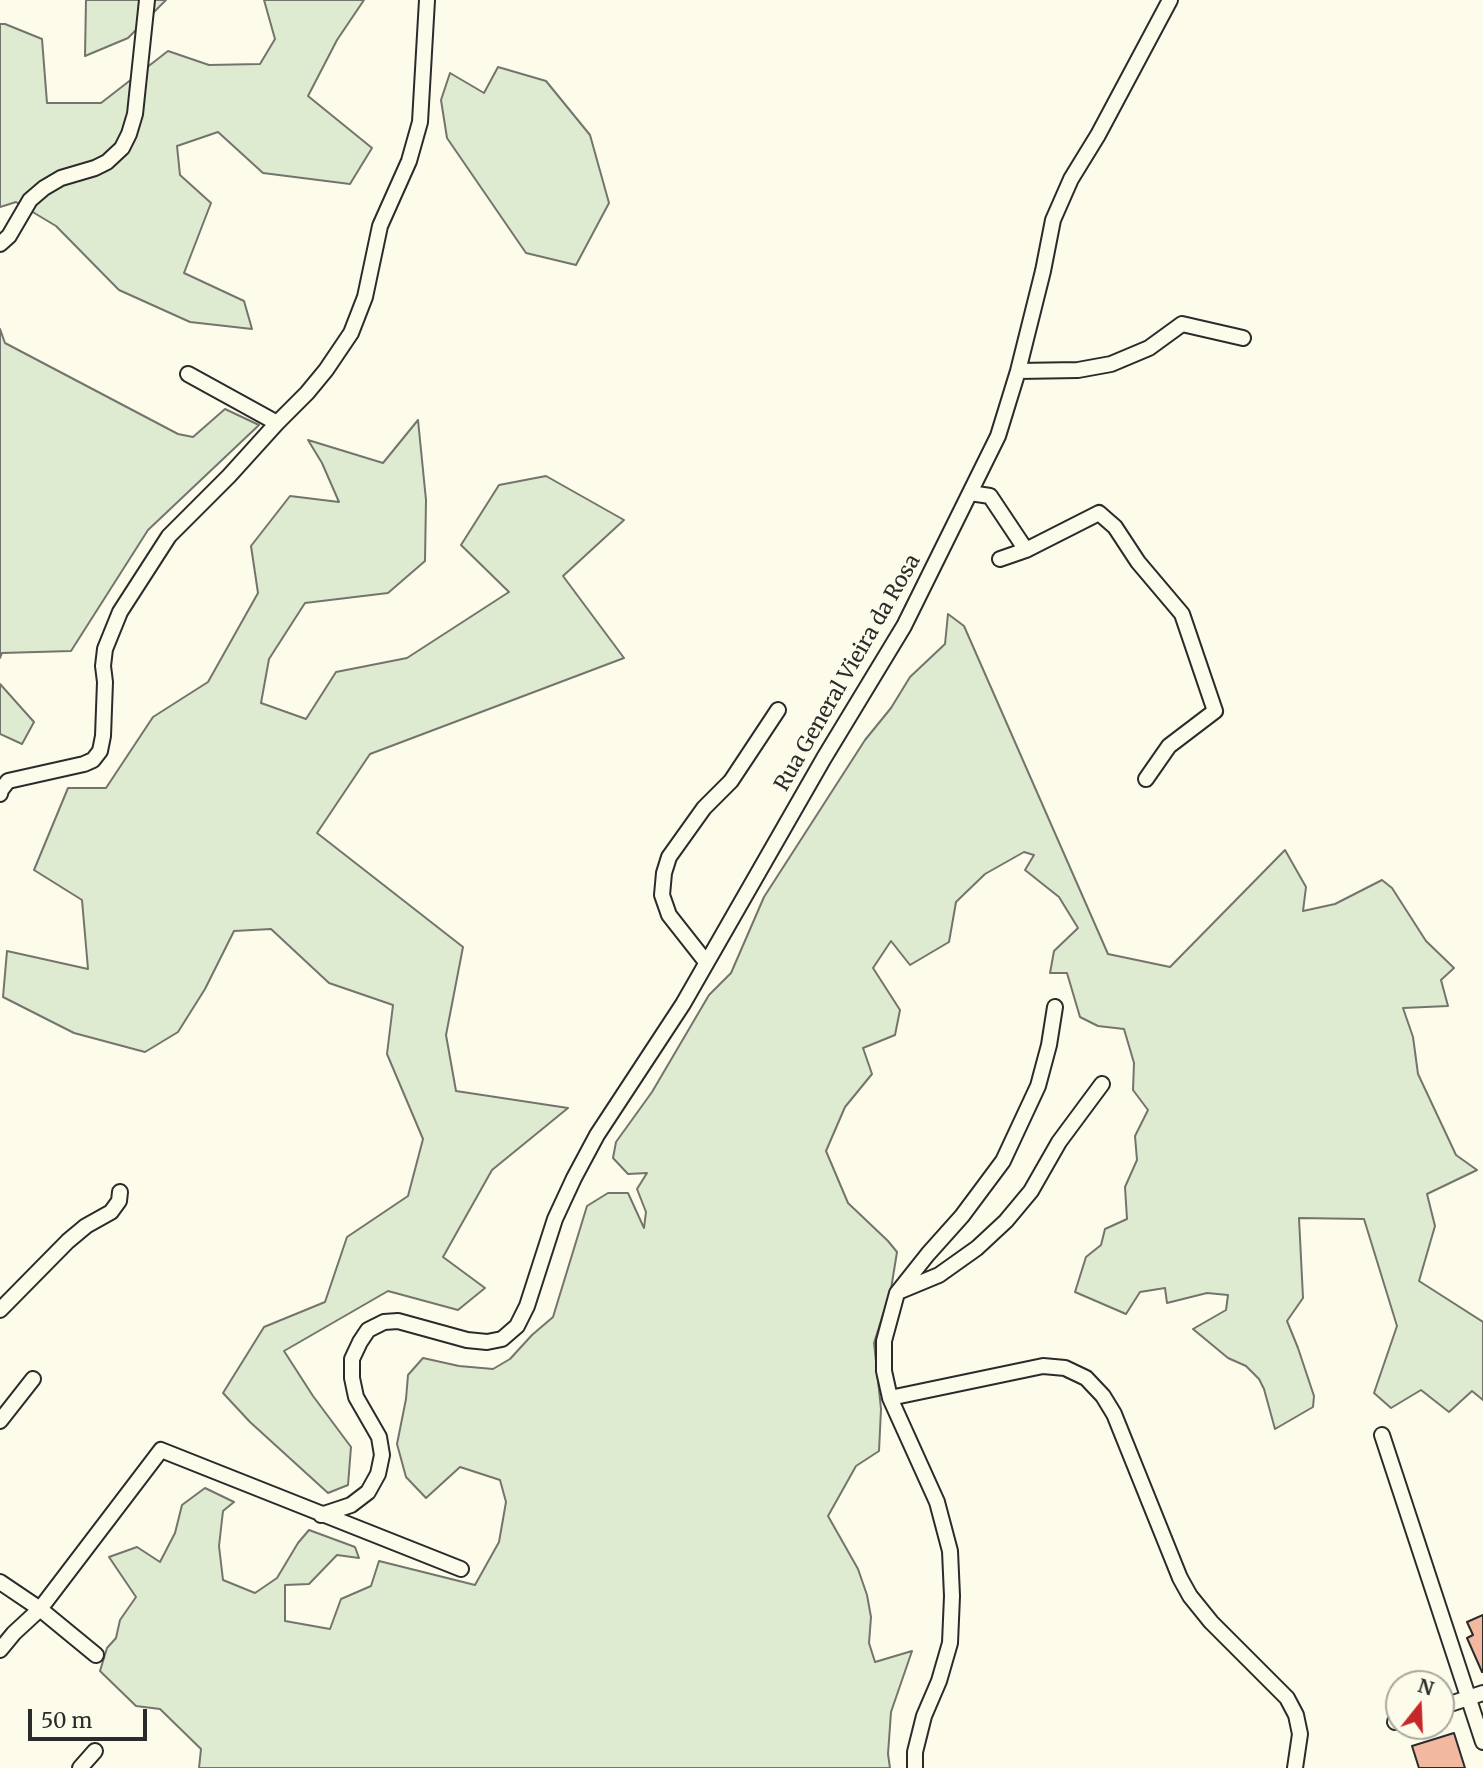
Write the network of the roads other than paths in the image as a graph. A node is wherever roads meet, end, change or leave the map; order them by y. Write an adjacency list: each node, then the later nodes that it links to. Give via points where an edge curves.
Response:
1 (147, 0): 4 (street, via 135,114 122,148 107,162 44,188 30,200)
2 (427, 0): 8 (street, via 420,122 409,161 380,226 365,297 339,352)
3 (1170, 0): 6 (street, Rua General Vieira da Rosa, via 1071,179 1054,220)
4 (0, 244)
5 (1243, 338): 6 (street, via 1182,324 1149,348 1111,364)
6 (1018, 371): 9 (street, Rua General Vieira da Rosa, via 998,436)
7 (188, 374): 8 (street)
8 (276, 423): 14 (street, via 169,536 120,612 105,649 100,751 84,764 8,781)
9 (970, 494): 10 (street, via 990,496); 15 (street, Rua General Vieira da Rosa, via 904,626)
10 (1026, 550): 11 (street); 13 (street, via 1099,513 1182,614 1215,711 1169,746)
11 (1000, 559)
12 (778, 710): 15 (street, via 731,781 704,808 669,858 664,873 663,895 669,915)
13 (1146, 779)
14 (0, 794)
15 (706, 962): 25 (street, Rua General Vieira da Rosa, via 574,1178 517,1326 502,1339 487,1342 398,1321 368,1330 352,1359 352,1378 383,1455 368,1492 351,1505)
16 (1055, 1007): 19 (street, via 1038,1086 1003,1161)
17 (1101, 1084): 19 (street, via 1006,1221 939,1275)
18 (120, 1192): 20 (street, via 111,1212 68,1241)
19 (897, 1293): 22 (street, via 884,1341)
20 (0, 1310)
21 (33, 1379): 23 (street)
22 (890, 1398): 36 (street, via 937,1502 950,1551 950,1643 924,1716); 37 (street, via 1043,1366 1065,1368 1086,1378 1114,1415 1190,1596 1287,1698 1300,1734)
23 (0, 1420)
24 (1382, 1436): 31 (street)
25 (321, 1514): 26 (street); 28 (street, via 161,1450)
26 (461, 1569)
27 (0, 1582): 28 (street)
28 (40, 1609): 29 (street); 30 (street)
29 (0, 1650)
30 (96, 1654)
31 (1476, 1695): 32 (street); 33 (street)
32 (1455, 1702)
33 (1483, 1742)
34 (95, 1751): 35 (street)
35 (80, 1768)
36 (915, 1768)
37 (1295, 1768)

